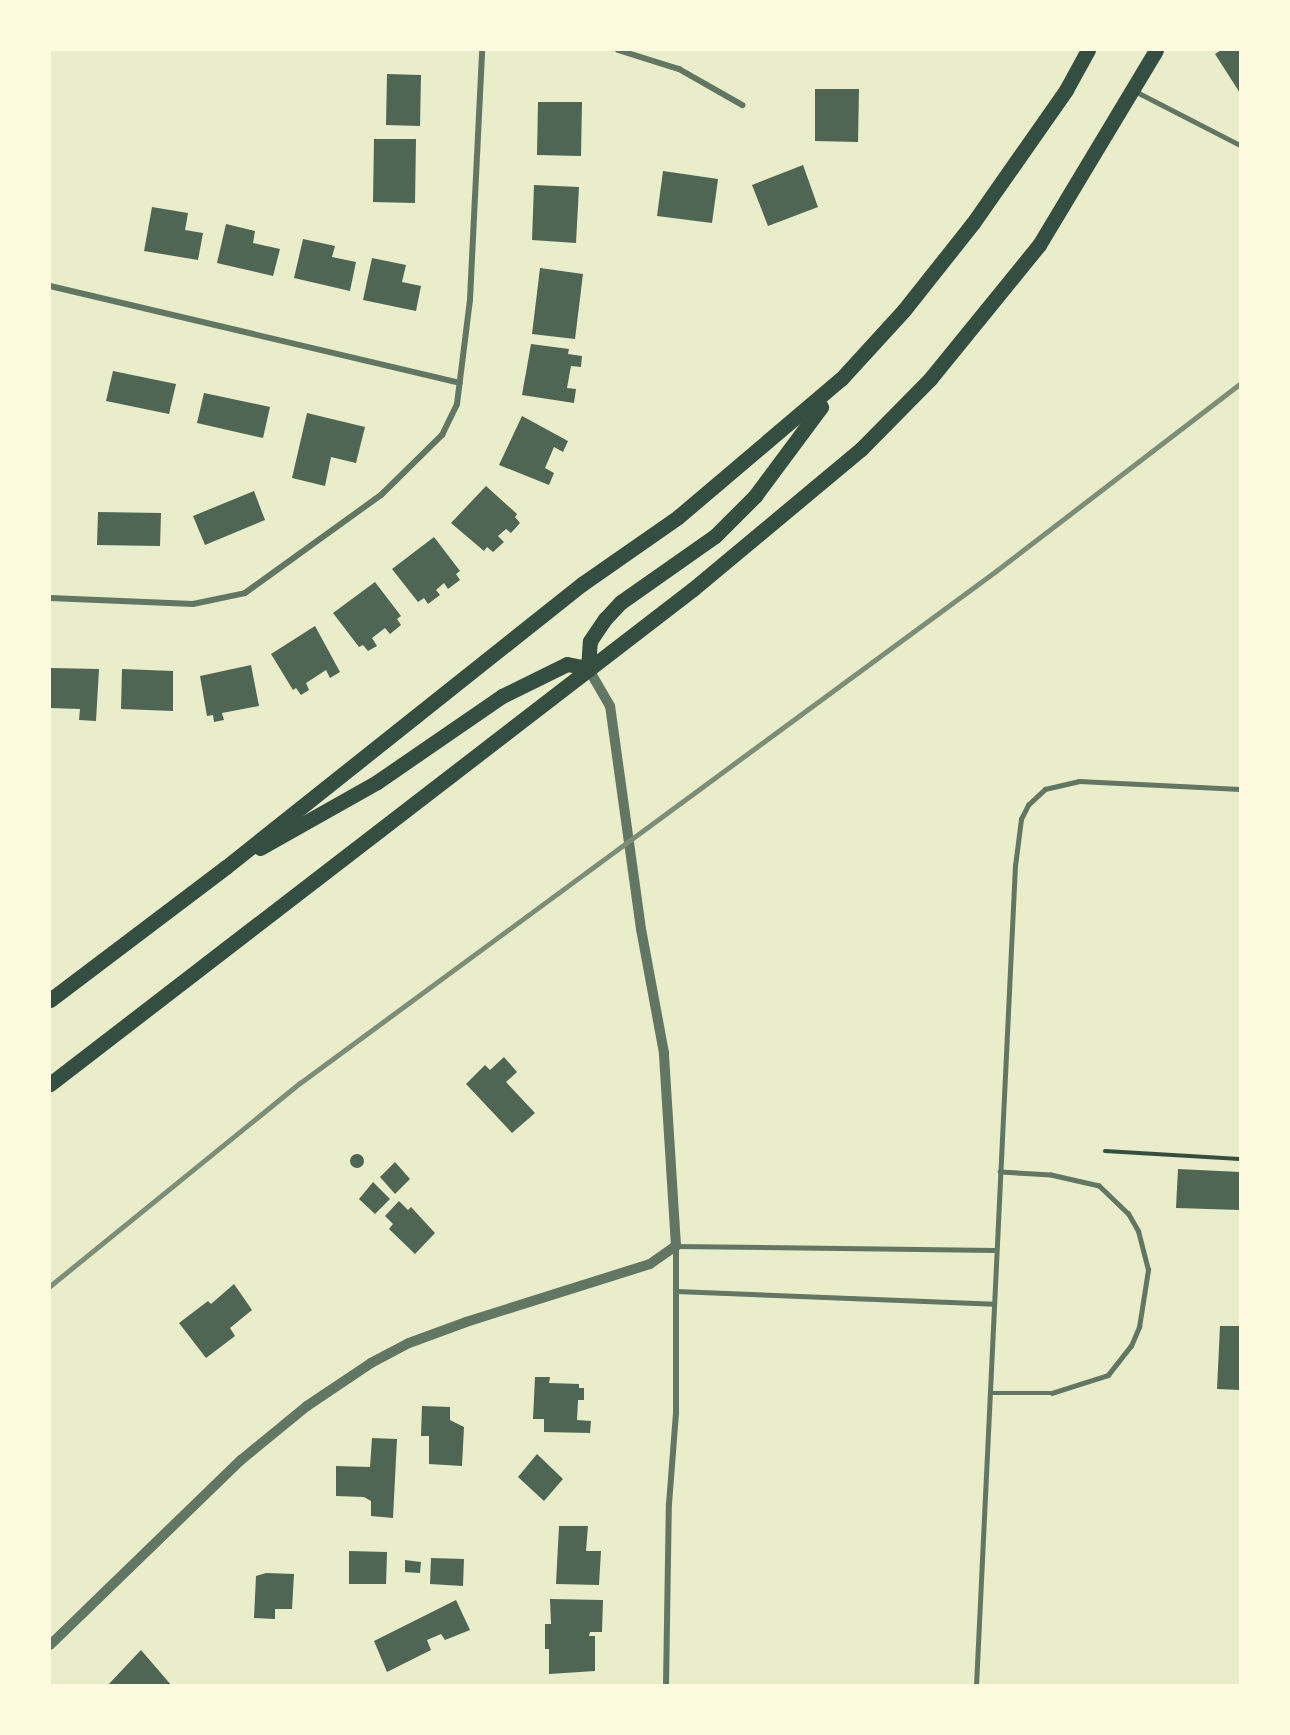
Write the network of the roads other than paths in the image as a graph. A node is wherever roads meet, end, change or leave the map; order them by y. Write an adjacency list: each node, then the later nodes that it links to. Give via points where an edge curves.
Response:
1 (482, 50): 10 (street, via 470,298)
2 (618, 50): 6 (street, via 679,69)
3 (1088, 50): 9 (main road, via 1066,90 973,223 904,310)
4 (1156, 50): 5 (main road)
5 (1135, 91): 7 (lane); 12 (main road, via 1039,245 930,379 861,448 768,529)
6 (742, 105)
7 (1240, 145)
8 (50, 286): 10 (street)
9 (841, 379): 12 (main road, via 755,496 715,536 621,602 605,619 590,641); 14 (main road, via 678,518 582,584)
10 (460, 383): 11 (street, via 457,404 431,448 381,495 255,588 193,604)
11 (50, 598)
12 (588, 668): 14 (main road, via 567,664 502,696 377,782); 16 (main road); 18 (street, via 610,706 641,929 664,1053)
13 (1240, 789): 17 (lane, via 1079,781 1045,789 1028,805 1021,819 1015,866)
14 (226, 867): 15 (main road)
15 (50, 1000)
16 (50, 1084)
17 (1000, 1172): 19 (lane); 22 (lane, via 1051,1175 1099,1186 1133,1222 1148,1270 1139,1328 1131,1346 1108,1376 1052,1393)
18 (676, 1246): 19 (lane); 20 (street); 23 (street, via 650,1264 466,1322 409,1343 371,1363 307,1406 241,1460)
19 (996, 1250): 21 (lane)
20 (676, 1291): 21 (lane); 24 (street)
21 (994, 1304): 22 (lane)
22 (992, 1393): 25 (lane)
23 (50, 1645)
24 (666, 1686)
25 (976, 1686)

